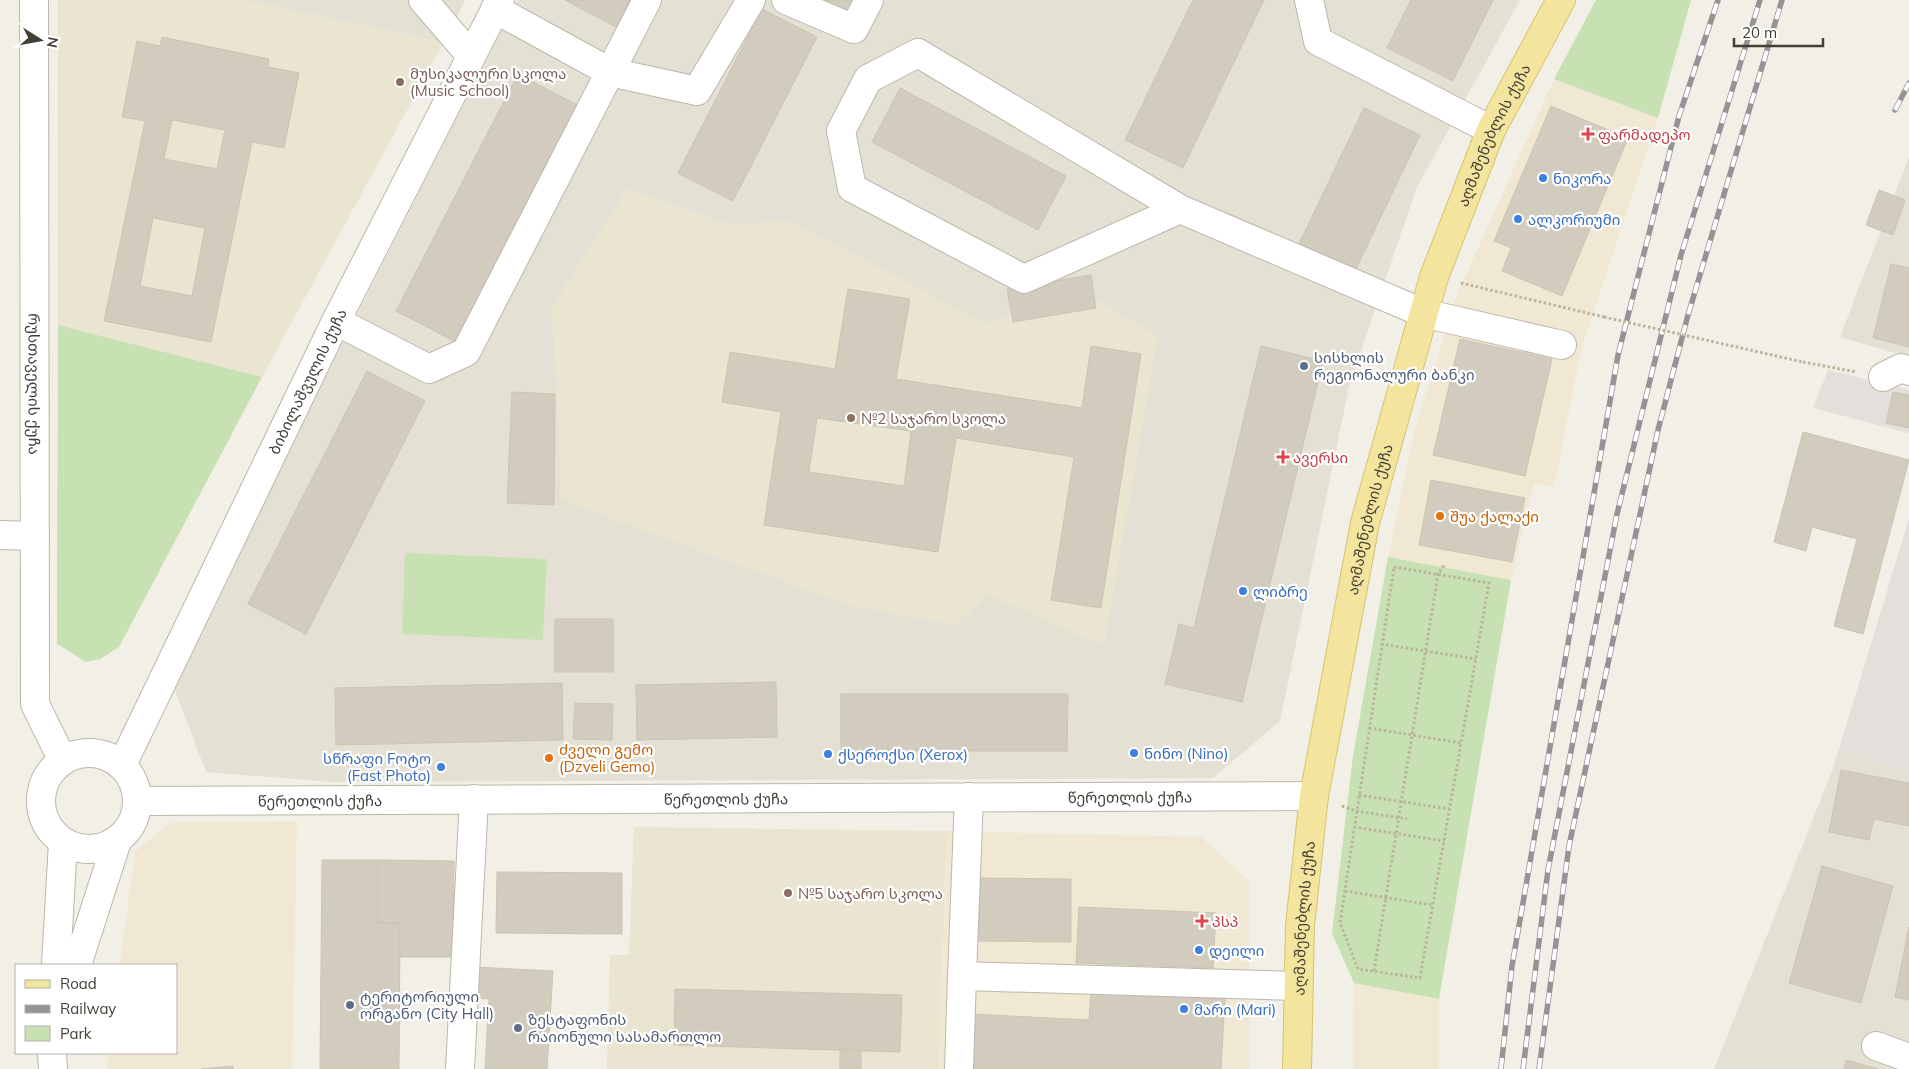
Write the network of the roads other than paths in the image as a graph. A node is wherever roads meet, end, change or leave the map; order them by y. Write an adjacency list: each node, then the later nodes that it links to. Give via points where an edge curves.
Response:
1 (34, 0): 20 (street, რუსთაველის ქუჩა)
2 (423, 0): 10 (street)
3 (646, 0): 11 (street)
4 (751, 0): 11 (street, via 697,91)
5 (786, 0): 6 (street, via 854,29)
6 (869, 0)
7 (1309, 0): 12 (street, via 1318,41)
8 (1561, 0): 12 (main road, აღმაშენებლის ქუჩა)
9 (497, 5): 10 (street, ბიბილაშვულის ქუჩა); 11 (street)
10 (471, 56): 15 (street, ბიბილაშვულის ქუჩა)
11 (610, 72): 15 (street, via 466,352 429,369)
12 (1491, 130): 14 (main road, აღმაშენებლის ქუჩა)
13 (1180, 209): 13 (street, via 918,53 868,79 841,131 852,188 1024,279); 14 (street)
14 (1423, 313): 16 (street); 23 (main road, აღმაშენებლის ქუჩა, via 1365,522)
15 (336, 322): 22 (street, ბიბილაშვულის ქუჩა)
16 (1562, 345)
17 (1909, 371): 18 (street, via 1901,368)
18 (1883, 377)
19 (0, 535): 20 (street)
20 (35, 536): 21 (street, რუსთაველის ქუჩა, via 35,704)
21 (64, 761): 22 (street, via 94,753 109,757); 28 (street, via 44,785 42,801 44,817 51,831)
22 (122, 766): 26 (street, via 136,788)
23 (1314, 796): 24 (street, წერეთლის ქუჩა); 32 (main road, აღმაშენებლის ქუჩა, via 1300,926)
24 (970, 797): 25 (street, წერეთლის ქუჩა); 31 (street)
25 (474, 799): 26 (street, წერეთლის ქუჩა); 37 (street)
26 (138, 800): 27 (street, via 128,830)
27 (116, 841): 28 (street, via 90,850); 30 (street)
28 (63, 842): 29 (street)
29 (56, 964)
30 (77, 964)
31 (962, 976): 32 (street); 38 (street)
32 (1298, 986): 39 (main road, აღმაშენებლის ქუჩა)
33 (1876, 1046): 35 (street)
34 (52, 1054): 36 (street)
35 (1909, 1058)
36 (53, 1069)
37 (460, 1069)
38 (959, 1069)
39 (1297, 1069)

